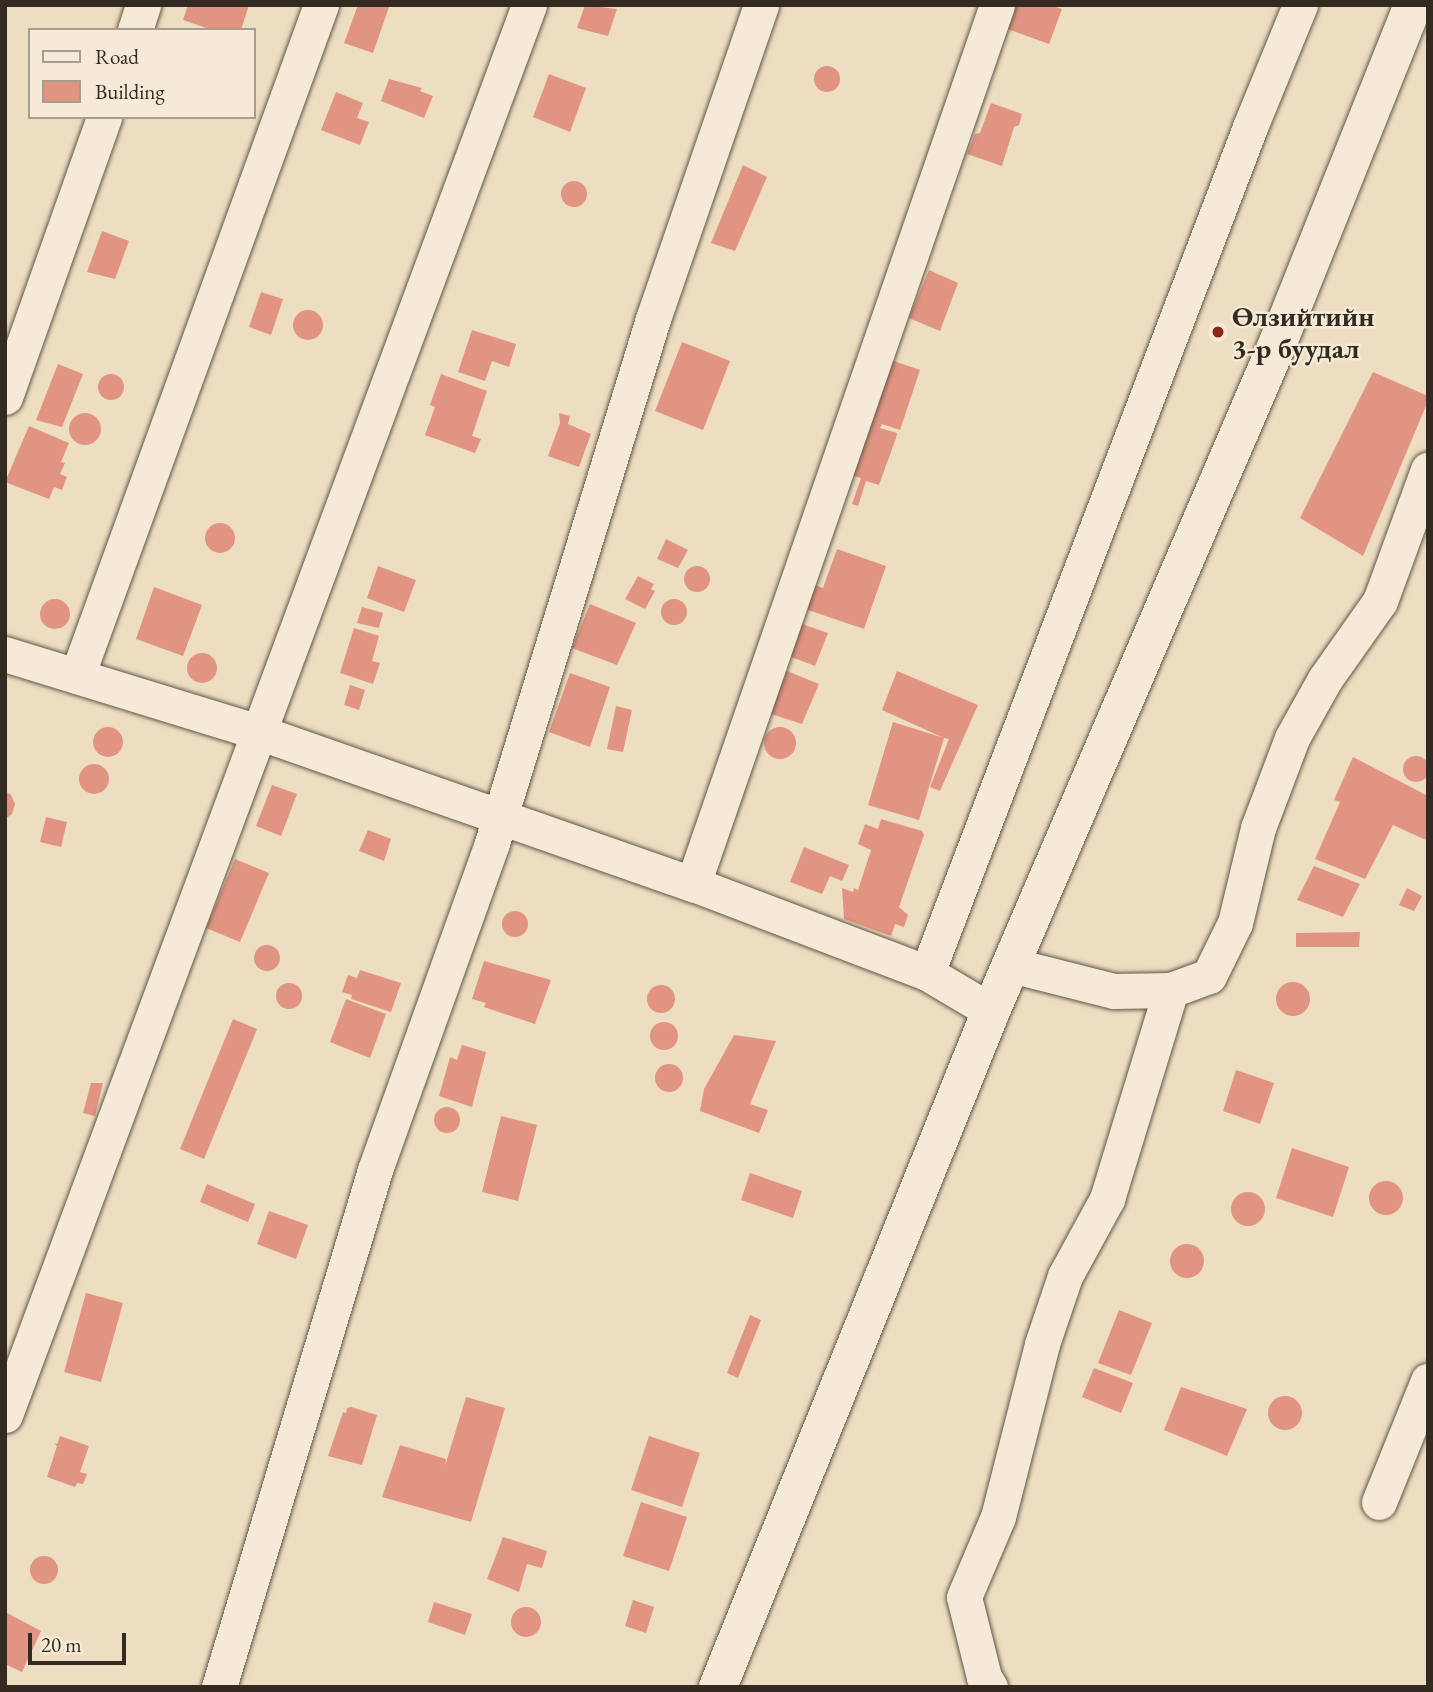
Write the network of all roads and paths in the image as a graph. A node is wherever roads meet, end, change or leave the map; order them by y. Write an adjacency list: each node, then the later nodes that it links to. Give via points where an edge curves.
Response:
1 (143, 5): 8 (street)
2 (321, 5): 13 (street)
3 (530, 5): 14 (street)
4 (761, 5): 15 (street, via 653,319)
5 (997, 5): 16 (street)
6 (1300, 5): 18 (street)
7 (1413, 5): 17 (main road, via 1277,345)
8 (136, 28)
9 (103, 119): 10 (street)
10 (5, 397)
11 (1428, 470): 19 (street, via 1380,600 1325,679 1292,738 1258,828 1230,934 1209,976)
12 (5, 654): 13 (street)
13 (77, 676): 14 (street)
14 (261, 733): 15 (street); 22 (street)
15 (499, 818): 16 (street); 24 (street, via 375,1170)
16 (693, 884): 18 (street)
17 (1011, 965): 19 (street, via 1114,991); 20 (main road)
18 (927, 973): 20 (street)
19 (1171, 990): 26 (street, via 1107,1199 1065,1276 1042,1344 998,1517 964,1597)
20 (991, 1011): 25 (main road)
21 (1428, 1381): 23 (street)
22 (5, 1415)
23 (1379, 1502)
24 (219, 1687)
25 (718, 1687)
26 (990, 1687)

